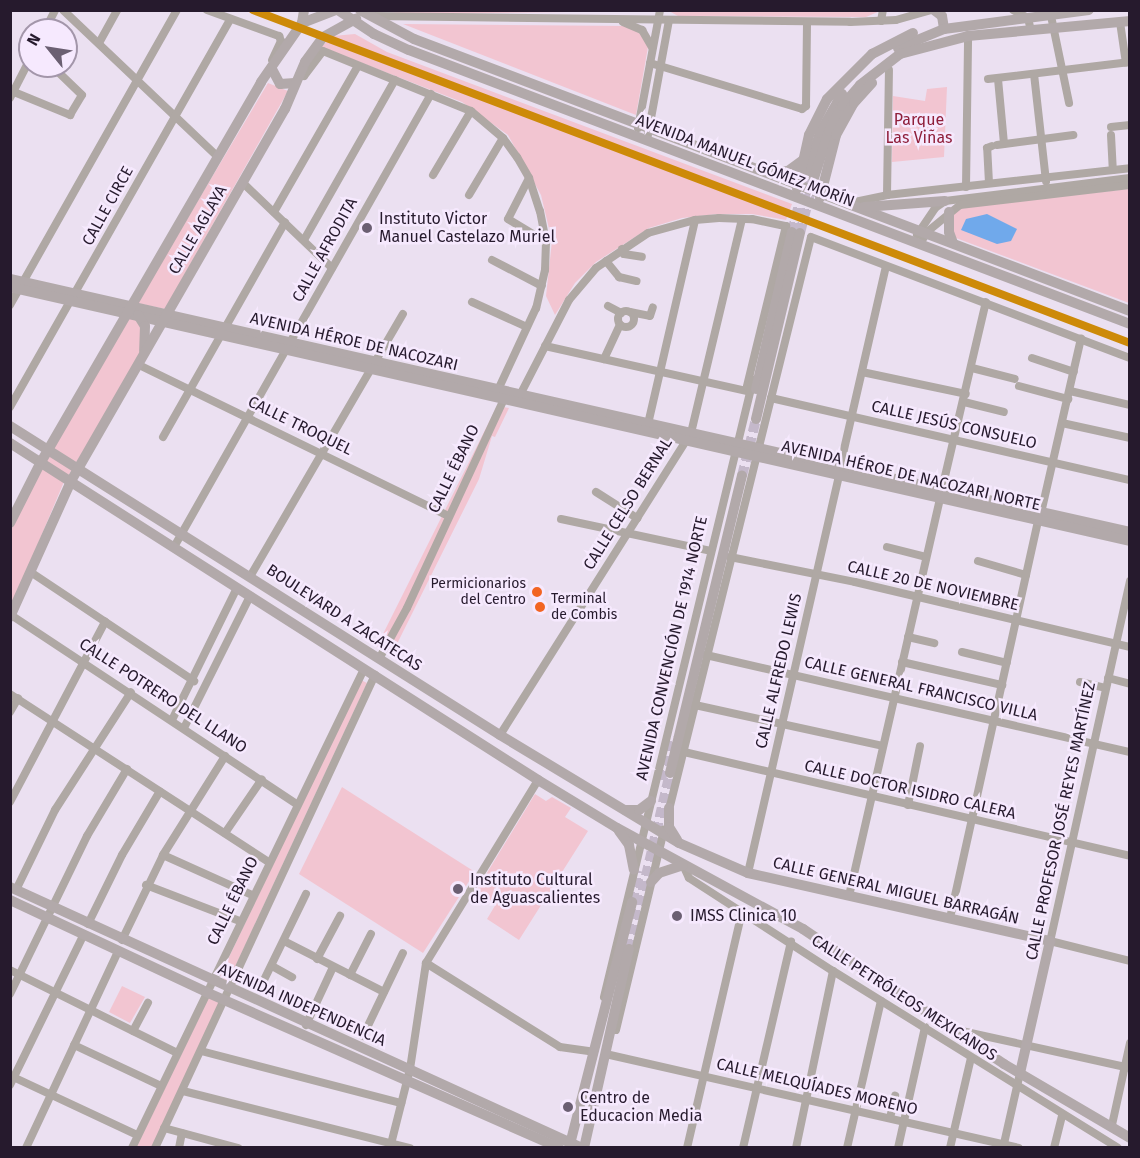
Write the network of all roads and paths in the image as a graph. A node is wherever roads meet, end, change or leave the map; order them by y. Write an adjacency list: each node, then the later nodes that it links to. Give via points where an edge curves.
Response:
1 (63, 10): 30 (street)
2 (117, 10): 30 (street)
3 (177, 10): 45 (street)
4 (207, 10): 17 (street)
5 (304, 10): 25 (main road)
6 (337, 10): 21 (main road, AVENIDA MANUEL GÓMEZ MORÍN); 25 (main road)
7 (489, 10): 18 (street)
8 (883, 10): 22 (street)
9 (933, 10): 22 (street); 28 (main road, via 942,16)
10 (1013, 10): 16 (street)
11 (1089, 10): 12 (main road)
12 (1074, 11): 14 (main road)
13 (364, 13): 18 (street); 21 (main road, CALLE AGLAYA); 52 (main road, AVENIDA MANUEL GÓMEZ MORÍN, via 414,39)
14 (1051, 13): 16 (main road); 26 (street)
15 (659, 15): 19 (street); 20 (street); 32 (street)
16 (1028, 18): 27 (street); 28 (main road)
17 (230, 19): 38 (street, via 281,38); 51 (street, CALLE CIRCE)
18 (496, 19): 19 (street)
19 (611, 19): 32 (street, via 642,30)
20 (669, 20): 24 (street); 37 (street)
21 (351, 21): 33 (main road, CALLE AGLAYA, via 323,37); 56 (main road, AVENIDA MANUEL GÓMEZ MORÍN, via 409,50)
22 (881, 21): 24 (street)
23 (1125, 21): 26 (main road); 35 (street)
24 (807, 22): 37 (street, via 806,106 802,109)
25 (302, 23): 31 (main road, CALLE AGLAYA)
26 (1053, 29): 27 (main road); 40 (street)
27 (1031, 31): 29 (main road)
28 (938, 34): 29 (main road); 39 (main road); 60 (main road, via 914,33 897,40 851,72 817,115); 64 (main road, via 900,54 851,94 829,131)
29 (968, 36): 73 (street)
30 (99, 43): 45 (street)
31 (286, 49): 33 (main road, via 297,48); 38 (main road, CALLE AGLAYA)
32 (652, 52): 34 (street)
33 (305, 62): 44 (main road, CALLE AGLAYA)
34 (650, 63): 37 (street); 52 (street)
35 (1128, 63): 40 (street)
36 (358, 66): 44 (street, via 323,51 304,76); 46 (street); 82 (street)
37 (661, 66): 52 (street)
38 (272, 69): 44 (main road, via 280,84); 59 (main road, CALLE AGLAYA)
39 (889, 70): 75 (main road, via 869,85 844,118); 77 (street)
40 (1063, 71): 41 (street); 49 (street)
41 (1034, 74): 57 (street); 58 (street, via 993,79)
42 (20, 78): 48 (street)
43 (64, 78): 48 (street, via 81,95 70,115)
44 (297, 79): 69 (main road, CALLE AGLAYA, via 285,109)
45 (137, 80): 51 (street); 101 (street)
46 (395, 80): 47 (street); 88 (street)
47 (431, 94): 50 (street); 97 (street, CALLE AFRODITA)
48 (12, 95)
49 (1070, 102)
50 (471, 111): 55 (street); 65 (street)
51 (176, 116): 59 (street); 103 (street, CALLE CIRCE)
52 (645, 124): 56 (street); 63 (main road, AVENIDA MANUEL GÓMEZ MORÍN)
53 (1130, 125): 62 (street, via 1111,131)
54 (1073, 135): 57 (street)
55 (503, 138): 66 (street); 76 (street)
56 (642, 139): 78 (main road, AVENIDA MANUEL GÓMEZ MORÍN)
57 (1039, 141): 58 (street); 67 (street)
58 (998, 145): 70 (street, via 987,148)
59 (217, 156): 109 (main road, CALLE AGLAYA)
60 (803, 159): 63 (main road, via 789,171); 71 (main road)
61 (1130, 168): 62 (street)
62 (1113, 170): 67 (street)
63 (767, 173): 71 (main road, AVENIDA MANUEL GÓMEZ MORÍN)
64 (811, 175)
65 (433, 176)
66 (529, 178): 89 (street); 89 (street, via 508,219)
67 (1046, 178): 70 (street); 74 (street)
68 (1130, 178): 74 (street)
69 (243, 183): 82 (street); 116 (main road, CALLE AGLAYA)
70 (989, 183): 73 (street)
71 (798, 184): 75 (main road, AVENIDA MANUEL GÓMEZ MORÍN); 78 (main road)
72 (1130, 185): 81 (street)
73 (966, 187): 77 (street)
74 (1041, 190): 81 (street)
75 (821, 192): 79 (main road); 80 (main road, AVENIDA MANUEL GÓMEZ MORÍN)
76 (469, 195)
77 (887, 195): 80 (street)
78 (796, 196): 79 (main road, AVENIDA MANUEL GÓMEZ MORÍN)
79 (818, 204): 90 (main road, AVENIDA MANUEL GÓMEZ MORÍN)
80 (855, 205): 81 (main road); 87 (main road, AVENIDA MANUEL GÓMEZ MORÍN)
81 (947, 206): 87 (street); 91 (main road)
82 (274, 212): 85 (street)
83 (742, 219): 84 (street); 86 (street); 133 (street, CALLE CELSO BERNAL)
84 (695, 220): 92 (street, via 648,232); 130 (street)
85 (285, 222): 88 (street); 120 (street)
86 (793, 230): 100 (main road, AVENIDA CONVENCIÓN DE 1914 NORTE); 114 (main road, AVENIDA CONVENCIÓN DE 1914 NORTE); 135 (street)
87 (923, 231): 90 (street); 91 (main road, AVENIDA MANUEL GÓMEZ MORÍN)
88 (304, 240): 97 (street)
89 (546, 242): 102 (street, CALLE ÉBANO)
90 (917, 242): 111 (main road, AVENIDA MANUEL GÓMEZ MORÍN)
91 (953, 243): 112 (main road, AVENIDA MANUEL GÓMEZ MORÍN)
92 (622, 249): 93 (street, via 624,254); 95 (street)
93 (642, 257)
94 (492, 260): 102 (street)
95 (606, 261): 99 (street, via 619,277); 123 (street, via 569,300)
96 (886, 266): 105 (street); 131 (street, CALLE ALFREDO LEWIS); 139 (street, AVENIDA CONVENCIÓN DE 1914 NORTE, via 811,237)
97 (332, 268): 122 (street, CALLE AFRODITA)
98 (10, 279): 101 (main road, AVENIDA HÉROE DE NACOZARI)
99 (637, 281)
100 (779, 284): 114 (main road, AVENIDA CONVENCIÓN DE 1914 NORTE, via 753,419); 141 (street, AVENIDA CONVENCIÓN DE 1914 NORTE)
101 (18, 286): 103 (main road, AVENIDA HÉROE DE NACOZARI); 106 (street)
102 (542, 286): 119 (street, CALLE ÉBANO)
103 (74, 297): 109 (main road, AVENIDA HÉROE DE NACOZARI); 143 (street, CALLE CIRCE)
104 (472, 302): 119 (street)
105 (986, 302): 121 (street); 129 (street)
106 (10, 305)
107 (608, 306): 110 (street)
108 (652, 307): 110 (street, via 650,316)
109 (128, 310): 115 (main road, AVENIDA HÉROE DE NACOZARI); 116 (main road, AVENIDA HÉROE DE NACOZARI); 157 (main road, CALLE AGLAYA)
110 (625, 312): 118 (street); 118 (street, via 632,325)
111 (1101, 313): 112 (main road, via 1111,308); 117 (main road, AVENIDA MANUEL GÓMEZ MORÍN)
112 (1130, 313)
113 (403, 314): 128 (street)
114 (780, 314): 150 (street, AVENIDA CONVENCIÓN DE 1914 NORTE, via 780,338)
115 (140, 316): 116 (main road, AVENIDA HÉROE DE NACOZARI); 127 (main road, via 146,342)
116 (165, 319): 120 (main road, AVENIDA HÉROE DE NACOZARI); 127 (main road, CALLE AGLAYA)
117 (1130, 324)
118 (620, 325): 124 (street)
119 (528, 327): 136 (street, CALLE ÉBANO)
120 (222, 331): 122 (main road, AVENIDA HÉROE DE NACOZARI); 134 (street)
121 (1081, 339): 126 (street); 132 (street)
122 (288, 346): 128 (main road, AVENIDA HÉROE DE NACOZARI); 146 (street, CALLE AFRODITA)
123 (545, 346): 124 (street); 137 (street)
124 (605, 356): 130 (street)
125 (1032, 358): 132 (street)
126 (1130, 358)
127 (140, 362): 134 (street, CALLE TROQUEL); 162 (main road, CALLE AGLAYA)
128 (373, 366): 136 (main road, AVENIDA HÉROE DE NACOZARI); 159 (street)
129 (972, 368): 138 (street); 140 (street)
130 (660, 371): 133 (street); 147 (street)
131 (862, 372): 140 (street); 145 (street, CALLE ALFREDO LEWIS)
132 (1074, 372): 138 (street)
133 (704, 381): 135 (street); 152 (street, CALLE CELSO BERNAL)
134 (189, 391): 146 (street, CALLE TROQUEL); 151 (street)
135 (746, 391): 141 (street)
136 (503, 394): 137 (main road, AVENIDA HÉROE DE NACOZARI); 152 (main road, AVENIDA HÉROE DE NACOZARI); 168 (street, CALLE ÉBANO)
137 (520, 395): 147 (main road, AVENIDA HÉROE DE NACOZARI)
138 (1069, 395): 142 (street); 148 (street)
139 (771, 398): 145 (street, CALLE JESÚS CONSUELO); 150 (street, AVENIDA CONVENCIÓN DE 1914 NORTE)
140 (965, 398): 144 (street); 154 (street)
141 (748, 401): 156 (street, AVENIDA CONVENCIÓN DE 1914 NORTE)
142 (1130, 405)
143 (10, 407)
144 (1004, 412)
145 (851, 417): 154 (street, CALLE JESÚS CONSUELO); 163 (street, CALLE ALFREDO LEWIS)
146 (248, 418): 159 (street, CALLE TROQUEL); 175 (street, CALLE AFRODITA)
147 (648, 423): 152 (main road, AVENIDA HÉROE DE NACOZARI)
148 (1062, 423): 153 (street); 161 (street)
149 (10, 426): 157 (main road, BOULEVARD A ZACATECAS)
150 (762, 430): 158 (street, AVENIDA CONVENCIÓN DE 1914 NORTE)
151 (163, 437)
152 (689, 437): 156 (main road, AVENIDA HÉROE DE NACOZARI NORTE); 170 (street, CALLE CELSO BERNAL)
153 (1130, 438)
154 (955, 440): 161 (street, CALLE JESÚS CONSUELO); 167 (street)
155 (10, 443): 160 (main road, BOULEVARD A ZACATECAS)
156 (735, 447): 158 (main road, AVENIDA HÉROE DE NACOZARI NORTE); 179 (street, AVENIDA CONVENCIÓN DE 1914 NORTE)
157 (48, 450): 160 (main road, CALLE AGLAYA); 162 (main road, BOULEVARD A ZACATECAS)
158 (756, 452): 163 (main road, AVENIDA HÉROE DE NACOZARI NORTE); 180 (street, AVENIDA CONVENCIÓN DE 1914 NORTE)
159 (323, 453): 168 (street, CALLE TROQUEL); 184 (street)
160 (41, 462): 165 (main road, BOULEVARD A ZACATECAS); 172 (main road, CALLE AGLAYA)
161 (1052, 463): 164 (street, CALLE JESÚS CONSUELO); 169 (street)
162 (78, 469): 165 (main road, CALLE AGLAYA); 175 (main road, BOULEVARD A ZACATECAS)
163 (840, 471): 167 (main road, AVENIDA HÉROE DE NACOZARI NORTE); 186 (street, CALLE ALFREDO LEWIS)
164 (1130, 480)
165 (71, 482): 177 (main road, BOULEVARD A ZACATECAS); 183 (main road, CALLE AGLAYA)
166 (596, 492): 170 (street)
167 (941, 494): 169 (main road, AVENIDA HÉROE DE NACOZARI NORTE); 181 (street)
168 (448, 516): 200 (street, CALLE ÉBANO)
169 (1040, 517): 173 (main road, AVENIDA HÉROE DE NACOZARI NORTE); 176 (main road, AVENIDA HÉROE DE NACOZARI NORTE); 185 (street)
170 (637, 518): 174 (street, CALLE CELSO BERNAL)
171 (561, 519): 174 (street)
172 (10, 522)
173 (1130, 531)
174 (628, 532): 179 (street); 223 (street, CALLE CELSO BERNAL)
175 (182, 533): 177 (street, CALLE AFRODITA); 184 (main road, BOULEVARD A ZACATECAS)
176 (1130, 541)
177 (174, 547): 188 (main road, BOULEVARD A ZACATECAS)
178 (888, 547): 181 (street)
179 (711, 552): 239 (street, AVENIDA CONVENCIÓN DE 1914 NORTE)
180 (730, 557): 186 (street, CALLE 20 DE NOVIEMBRE); 199 (street, AVENIDA CONVENCIÓN DE 1914 NORTE)
181 (926, 557): 190 (street)
182 (978, 561): 185 (street)
183 (32, 573): 191 (main road, CALLE AGLAYA); 193 (street)
184 (251, 575): 200 (main road, BOULEVARD A ZACATECAS)
185 (1026, 575): 192 (street)
186 (817, 576): 190 (street, CALLE 20 DE NOVIEMBRE); 206 (street, CALLE ALFREDO LEWIS)
187 (1130, 580): 196 (street, CALLE PROFESOR JOSÉ REYES MARTÍNEZ)
188 (237, 588): 189 (main road, BOULEVARD A ZACATECAS); 208 (street)
189 (250, 596): 204 (main road, BOULEVARD A ZACATECAS); 222 (street)
190 (916, 599): 192 (street, CALLE 20 DE NOVIEMBRE); 194 (street)
191 (11, 616): 201 (street, CALLE POTRERO DEL LLANO)
192 (1016, 621): 196 (street, CALLE 20 DE NOVIEMBRE); 203 (street)
193 (105, 622): 201 (street); 208 (street)
194 (908, 637): 195 (street); 202 (street)
195 (934, 643)
196 (1115, 644): 197 (street, CALLE 20 DE NOVIEMBRE); 207 (street, CALLE PROFESOR JOSÉ REYES MARTÍNEZ)
197 (1130, 647)
198 (962, 651): 203 (street)
199 (706, 655): 206 (street, CALLE GENERAL FRANCISCO VILLA); 216 (street, AVENIDA CONVENCIÓN DE 1914 NORTE)
200 (379, 659): 223 (main road, BOULEVARD A ZACATECAS)
201 (84, 662): 213 (street, CALLE POTRERO DEL LLANO); 220 (street)
202 (902, 662): 211 (street); 215 (street)
203 (1007, 663): 211 (street)
204 (364, 669): 205 (main road, BOULEVARD A ZACATECAS); 241 (street, CALLE ÉBANO)
205 (375, 675): 236 (main road, BOULEVARD A ZACATECAS); 297 (street, CALLE ÉBANO)
206 (793, 675): 215 (street, CALLE GENERAL FRANCISCO VILLA); 221 (street, CALLE ALFREDO LEWIS)
207 (1108, 678): 210 (street); 212 (street, CALLE PROFESOR JOSÉ REYES MARTÍNEZ)
208 (194, 681): 218 (street)
209 (1080, 682): 212 (street)
210 (1130, 684)
211 (1002, 685): 219 (street)
212 (1105, 688): 225 (street, CALLE PROFESOR JOSÉ REYES MARTÍNEZ)
213 (131, 692): 218 (street, CALLE POTRERO DEL LLANO); 228 (street)
214 (14, 696): 217 (street); 220 (street)
215 (894, 697): 219 (street, CALLE GENERAL FRANCISCO VILLA); 226 (street)
216 (694, 705): 221 (street); 229 (street, AVENIDA CONVENCIÓN DE 1914 NORTE)
217 (10, 712)
218 (172, 720): 222 (street, CALLE POTRERO DEL LLANO)
219 (995, 720): 225 (street, CALLE GENERAL FRANCISCO VILLA); 246 (street)
220 (52, 721): 228 (street); 240 (street)
221 (782, 724): 226 (street); 234 (street, CALLE ALFREDO LEWIS)
222 (184, 728): 231 (street, CALLE POTRERO DEL LLANO)
223 (500, 735): 244 (main road, BOULEVARD A ZACATECAS)
224 (671, 736): 233 (main road, AVENIDA CONVENCIÓN DE 1914 NORTE, via 739,476)
225 (1093, 744): 230 (street, CALLE GENERAL FRANCISCO VILLA); 253 (street, CALLE PROFESOR JOSÉ REYES MARTÍNEZ)
226 (883, 746): 238 (street)
227 (920, 746): 242 (street)
228 (93, 747): 232 (street); 265 (street, via 55,810)
229 (684, 752): 234 (street, CALLE DOCTOR ISIDRO CALERA); 243 (street, AVENIDA CONVENCIÓN DE 1914 NORTE)
230 (1130, 752)
231 (225, 756): 235 (street, CALLE POTRERO DEL LLANO); 245 (street)
232 (127, 769): 237 (street); 269 (street, via 87,836)
233 (670, 773)
234 (771, 773): 238 (street, CALLE DOCTOR ISIDRO CALERA); 260 (street, CALLE ALFREDO LEWIS)
235 (262, 779): 241 (street, CALLE POTRERO DEL LLANO); 249 (street)
236 (538, 780): 248 (main road, BOULEVARD A ZACATECAS); 284 (street)
237 (159, 791): 245 (street); 273 (street)
238 (872, 797): 242 (street, CALLE DOCTOR ISIDRO CALERA); 266 (street)
239 (651, 801): 244 (main road, via 639,810); 247 (street, AVENIDA CONVENCIÓN DE 1914 NORTE)
240 (10, 802)
241 (297, 804): 257 (street, CALLE ÉBANO)
242 (908, 805): 246 (street, CALLE DOCTOR ISIDRO CALERA)
243 (669, 808): 250 (street, AVENIDA CONVENCIÓN DE 1914 NORTE); 252 (main road, via 669,827)
244 (621, 809): 247 (main road, BOULEVARD A ZACATECAS)
245 (190, 811): 249 (street); 255 (street)
246 (971, 821): 253 (street, CALLE DOCTOR ISIDRO CALERA); 271 (street)
247 (645, 822): 250 (main road, BOULEVARD A ZACATECAS); 251 (street, AVENIDA CONVENCIÓN DE 1914 NORTE)
248 (617, 828): 251 (main road, BOULEVARD A ZACATECAS); 259 (main road, via 629,845)
249 (225, 833): 257 (street)
250 (663, 833): 252 (main road, CALLE GENERAL MIGUEL BARRAGÁN); 254 (street, AVENIDA CONVENCIÓN DE 1914 NORTE)
251 (640, 840): 254 (main road, CALLE PETRÓLEOS MEXICANOS); 259 (street, AVENIDA CONVENCIÓN DE 1914 NORTE)
252 (679, 843): 260 (main road, CALLE GENERAL MIGUEL BARRAGÁN)
253 (1071, 843): 256 (street, CALLE DOCTOR ISIDRO CALERA); 277 (street, CALLE PROFESOR JOSÉ REYES MARTÍNEZ)
254 (659, 850): 258 (main road, CALLE PETRÓLEOS MEXICANOS); 261 (street, AVENIDA CONVENCIÓN DE 1914 NORTE)
255 (163, 855): 262 (street); 264 (street)
256 (1130, 856)
257 (269, 862): 264 (street, CALLE ÉBANO)
258 (683, 865): 261 (main road, via 659,873); 268 (street, CALLE PETRÓLEOS MEXICANOS, via 689,878); 304 (main road, CALLE PETRÓLEOS MEXICANOS, via 748,896 803,929)
259 (634, 870): 301 (street, AVENIDA CONVENCIÓN DE 1914 NORTE, via 605,984)
260 (748, 873): 266 (main road, CALLE GENERAL MIGUEL BARRAGÁN)
261 (651, 882): 313 (street, AVENIDA CONVENCIÓN DE 1914 NORTE)
262 (146, 885): 272 (street); 275 (street)
263 (306, 894): 276 (street)
264 (252, 895): 272 (street, CALLE ÉBANO)
265 (12, 896): 269 (main road, AVENIDA INDEPENDENCIA)
266 (849, 896): 271 (main road, CALLE GENERAL MIGUEL BARRAGÁN)
267 (633, 902): 301 (main road, AVENIDA CONVENCIÓN DE 1914 NORTE)
268 (742, 911): 278 (street, CALLE PETRÓLEOS MEXICANOS); 318 (street)
269 (51, 912): 273 (main road, AVENIDA INDEPENDENCIA); 289 (street)
270 (340, 916): 282 (street)
271 (950, 918): 277 (main road, CALLE GENERAL MIGUEL BARRAGÁN)
272 (240, 921): 293 (street, CALLE ÉBANO)
273 (86, 929): 275 (main road, AVENIDA INDEPENDENCIA); 280 (main road, AVENIDA INDEPENDENCIA); 294 (street)
274 (371, 934): 290 (street)
275 (122, 939): 293 (main road, AVENIDA INDEPENDENCIA)
276 (284, 941): 282 (street); 285 (street)
277 (1050, 941): 283 (street, CALLE GENERAL MIGUEL BARRAGÁN); 309 (main road, CALLE PROFESOR JOSÉ REYES MARTÍNEZ)
278 (791, 942): 288 (street, CALLE PETRÓLEOS MEXICANOS); 323 (street)
279 (630, 949): 313 (main road, AVENIDA CONVENCIÓN DE 1914 NORTE)
280 (118, 952): 293 (main road, AVENIDA INDEPENDENCIA); 300 (street)
281 (403, 953): 295 (street)
282 (317, 959): 286 (street)
283 (1130, 961)
284 (426, 963): 311 (street, via 560,1047); 316 (street)
285 (272, 966): 291 (street); 292 (street)
286 (333, 967): 290 (street); 302 (street)
287 (10, 970): 289 (street)
288 (834, 971): 298 (street, CALLE PETRÓLEOS MEXICANOS); 327 (street)
289 (20, 974): 294 (street); 296 (street)
290 (350, 975): 295 (street)
291 (292, 977)
292 (263, 982)
293 (209, 987): 297 (main road, AVENIDA INDEPENDENCIA); 312 (street, CALLE ÉBANO)
294 (56, 992): 300 (street); 319 (street)
295 (384, 992): 306 (street, via 370,1014)
296 (10, 994)
297 (227, 995): 302 (main road, AVENIDA INDEPENDENCIA); 310 (street, CALLE ÉBANO); 320 (main road, AVENIDA INDEPENDENCIA)
298 (881, 1000): 303 (street, CALLE PETRÓLEOS MEXICANOS); 329 (street)
299 (148, 1003): 305 (street)
300 (91, 1010): 305 (street); 308 (street)
301 (601, 1021): 311 (main road, AVENIDA CONVENCIÓN DE 1914 NORTE)
302 (306, 1025): 316 (main road, AVENIDA INDEPENDENCIA)
303 (925, 1027): 314 (street, CALLE PETRÓLEOS MEXICANOS); 332 (street)
304 (953, 1029): 309 (street); 317 (main road, CALLE PETRÓLEOS MEXICANOS)
305 (133, 1031): 312 (street)
306 (363, 1036)
307 (1130, 1043): 315 (street)
308 (74, 1045): 321 (street); 325 (street)
309 (1027, 1045): 315 (street); 317 (main road, CALLE PROFESOR JOSÉ REYES MARTÍNEZ)
310 (201, 1051): 324 (street, CALLE ÉBANO); 328 (street)
311 (594, 1052): 340 (main road, AVENIDA CONVENCIÓN DE 1914 NORTE)
312 (177, 1053): 321 (street, CALLE ÉBANO)
313 (608, 1057): 318 (street, CALLE MELQUÍADES MORENO); 349 (main road, AVENIDA CONVENCIÓN DE 1914 NORTE)
314 (970, 1058): 322 (street, CALLE PETRÓLEOS MEXICANOS); 336 (street)
315 (1127, 1067): 333 (street)
316 (410, 1069): 320 (street); 340 (main road, AVENIDA INDEPENDENCIA)
317 (1021, 1071): 322 (street, CALLE PROFESOR JOSÉ REYES MARTÍNEZ); 333 (main road, CALLE PETRÓLEOS MEXICANOS)
318 (702, 1077): 323 (street, CALLE MELQUÍADES MORENO); 350 (street)
319 (12, 1080): 325 (street)
320 (406, 1082): 328 (street); 348 (main road, AVENIDA INDEPENDENCIA)
321 (161, 1086): 337 (street, CALLE ÉBANO)
322 (1016, 1087): 330 (street, CALLE PETRÓLEOS MEXICANOS); 341 (street, CALLE PROFESOR JOSÉ REYES MARTÍNEZ)
323 (755, 1090): 327 (street, CALLE MELQUÍADES MORENO); 351 (street)
324 (183, 1091): 334 (street, CALLE ÉBANO); 339 (street)
325 (51, 1095): 337 (street); 342 (street)
326 (895, 1096): 331 (street)
327 (806, 1100): 329 (street, CALLE MELQUÍADES MORENO); 352 (street)
328 (400, 1102): 339 (street)
329 (855, 1111): 331 (street, CALLE MELQUÍADES MORENO); 353 (street)
330 (1062, 1114): 357 (street); 358 (street, CALLE PETRÓLEOS MEXICANOS)
331 (890, 1119): 332 (street, CALLE MELQUÍADES MORENO)
332 (904, 1122): 336 (street, CALLE MELQUÍADES MORENO); 354 (street)
333 (1112, 1125): 338 (main road, CALLE PETRÓLEOS MEXICANOS)
334 (164, 1128): 335 (street); 344 (street, CALLE ÉBANO)
335 (182, 1133): 345 (street); 346 (street)
336 (953, 1134): 341 (street, CALLE MELQUÍADES MORENO); 355 (street)
337 (138, 1135): 343 (street, CALLE ÉBANO)
338 (1130, 1138)
339 (390, 1145): 347 (street)
340 (569, 1145): 349 (main road, AVENIDA INDEPENDENCIA)
341 (1004, 1146): 356 (street, CALLE MELQUÍADES MORENO)
342 (26, 1148)
343 (132, 1148)
344 (155, 1148)
345 (179, 1148)
346 (238, 1148)
347 (410, 1148)
348 (559, 1148)
349 (583, 1148)
350 (687, 1148)
351 (743, 1148)
352 (795, 1148)
353 (847, 1148)
354 (898, 1148)
355 (950, 1148)
356 (1019, 1148)
357 (1054, 1148)
358 (1118, 1148)

